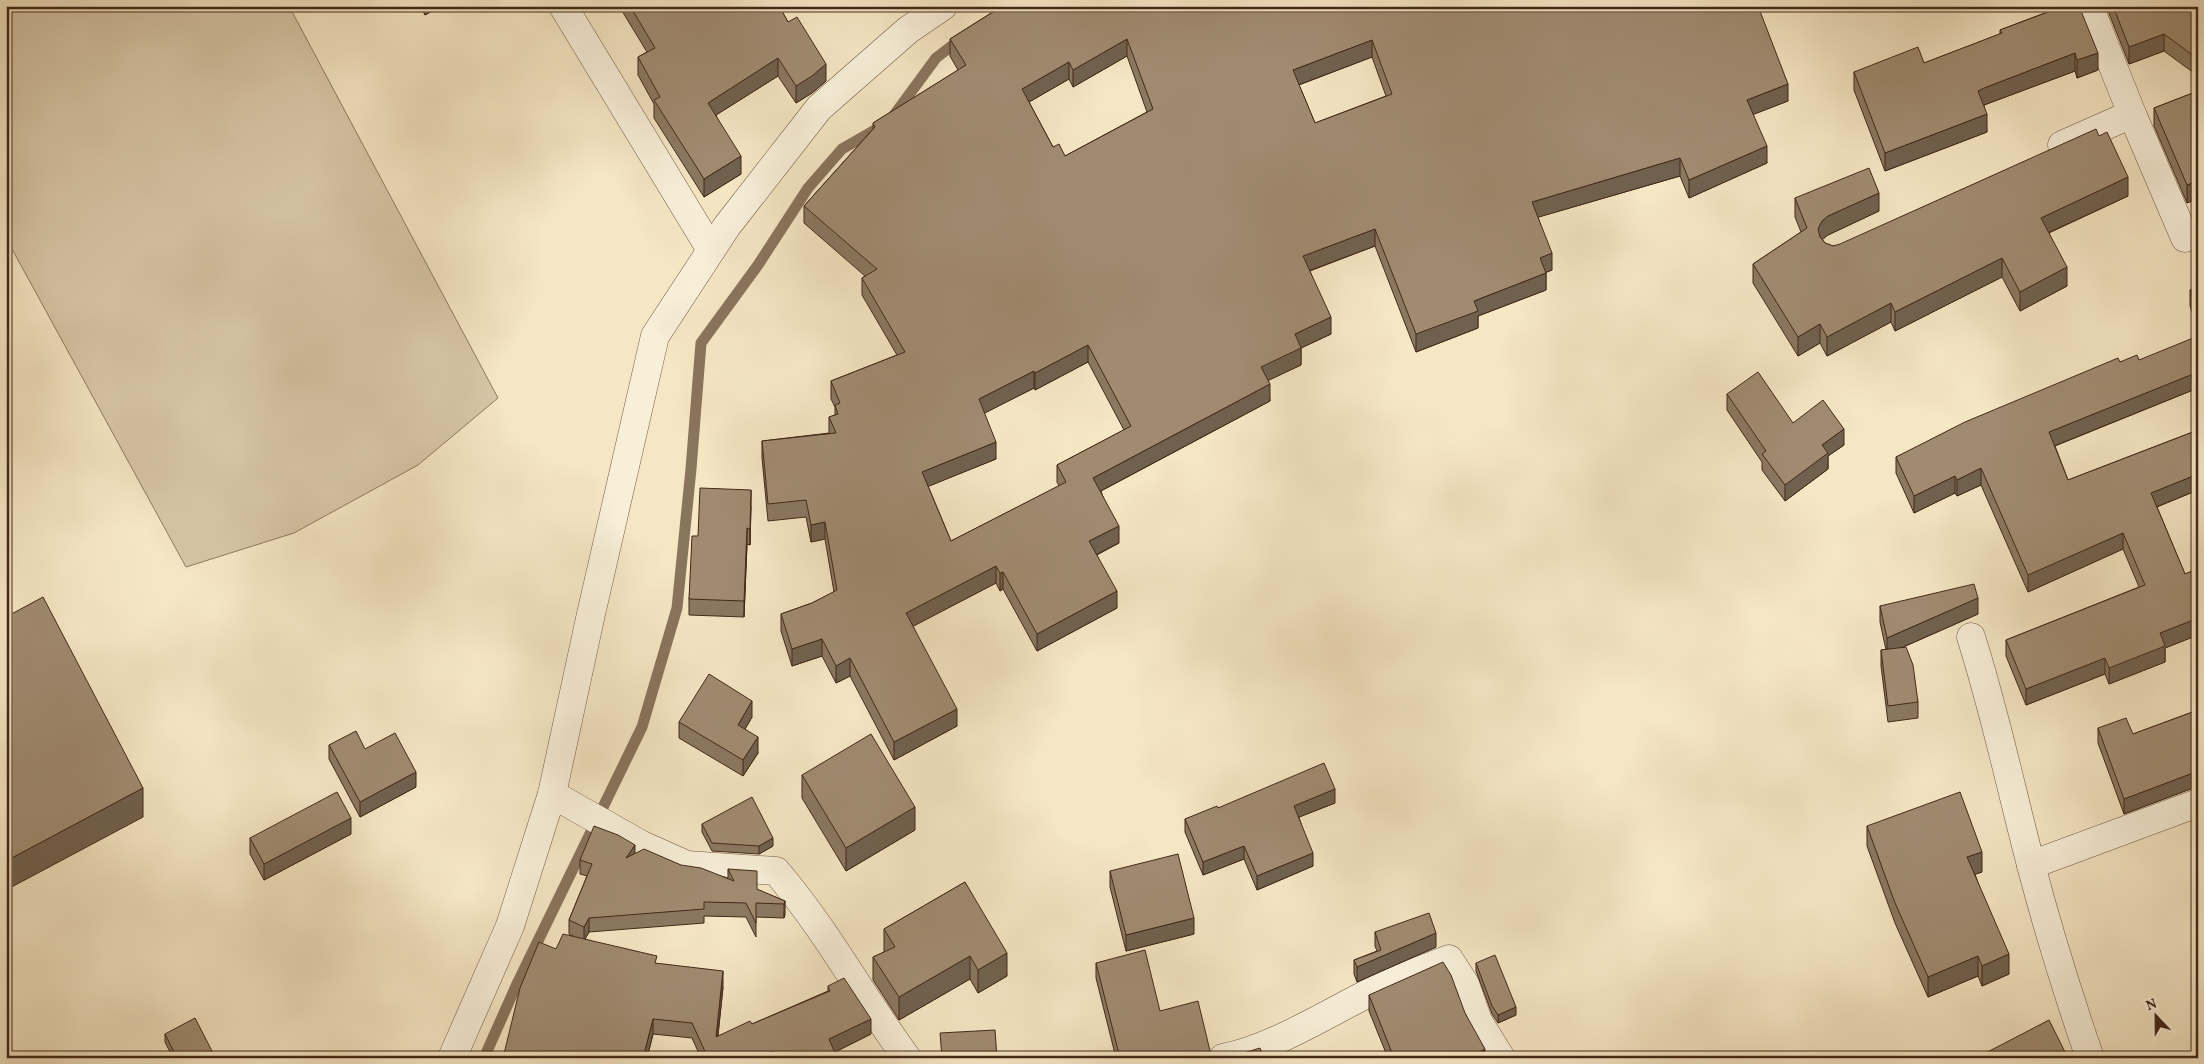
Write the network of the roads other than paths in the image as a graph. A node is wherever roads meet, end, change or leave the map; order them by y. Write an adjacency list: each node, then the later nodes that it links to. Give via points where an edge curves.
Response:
1 (563, 6): 7 (street)
2 (943, 6): 7 (street, via 908,30 819,108)
3 (2089, 6): 4 (street)
4 (2132, 114): 5 (street); 6 (street)
5 (2042, 155)
6 (2185, 238)
7 (711, 250): 9 (street, via 655,336)
8 (1971, 637): 11 (street, via 1990,697)
9 (552, 794): 12 (street, via 510,926); 13 (street, via 642,845 687,865 776,872 803,903)
10 (2198, 803): 11 (street)
11 (2031, 865): 16 (street, via 2058,964)
12 (452, 1058)
13 (907, 1058)
14 (1223, 1058): 15 (street, via 1243,1054 1390,983 1449,959 1464,984 1478,1021)
15 (1501, 1058)
16 (2090, 1058)

